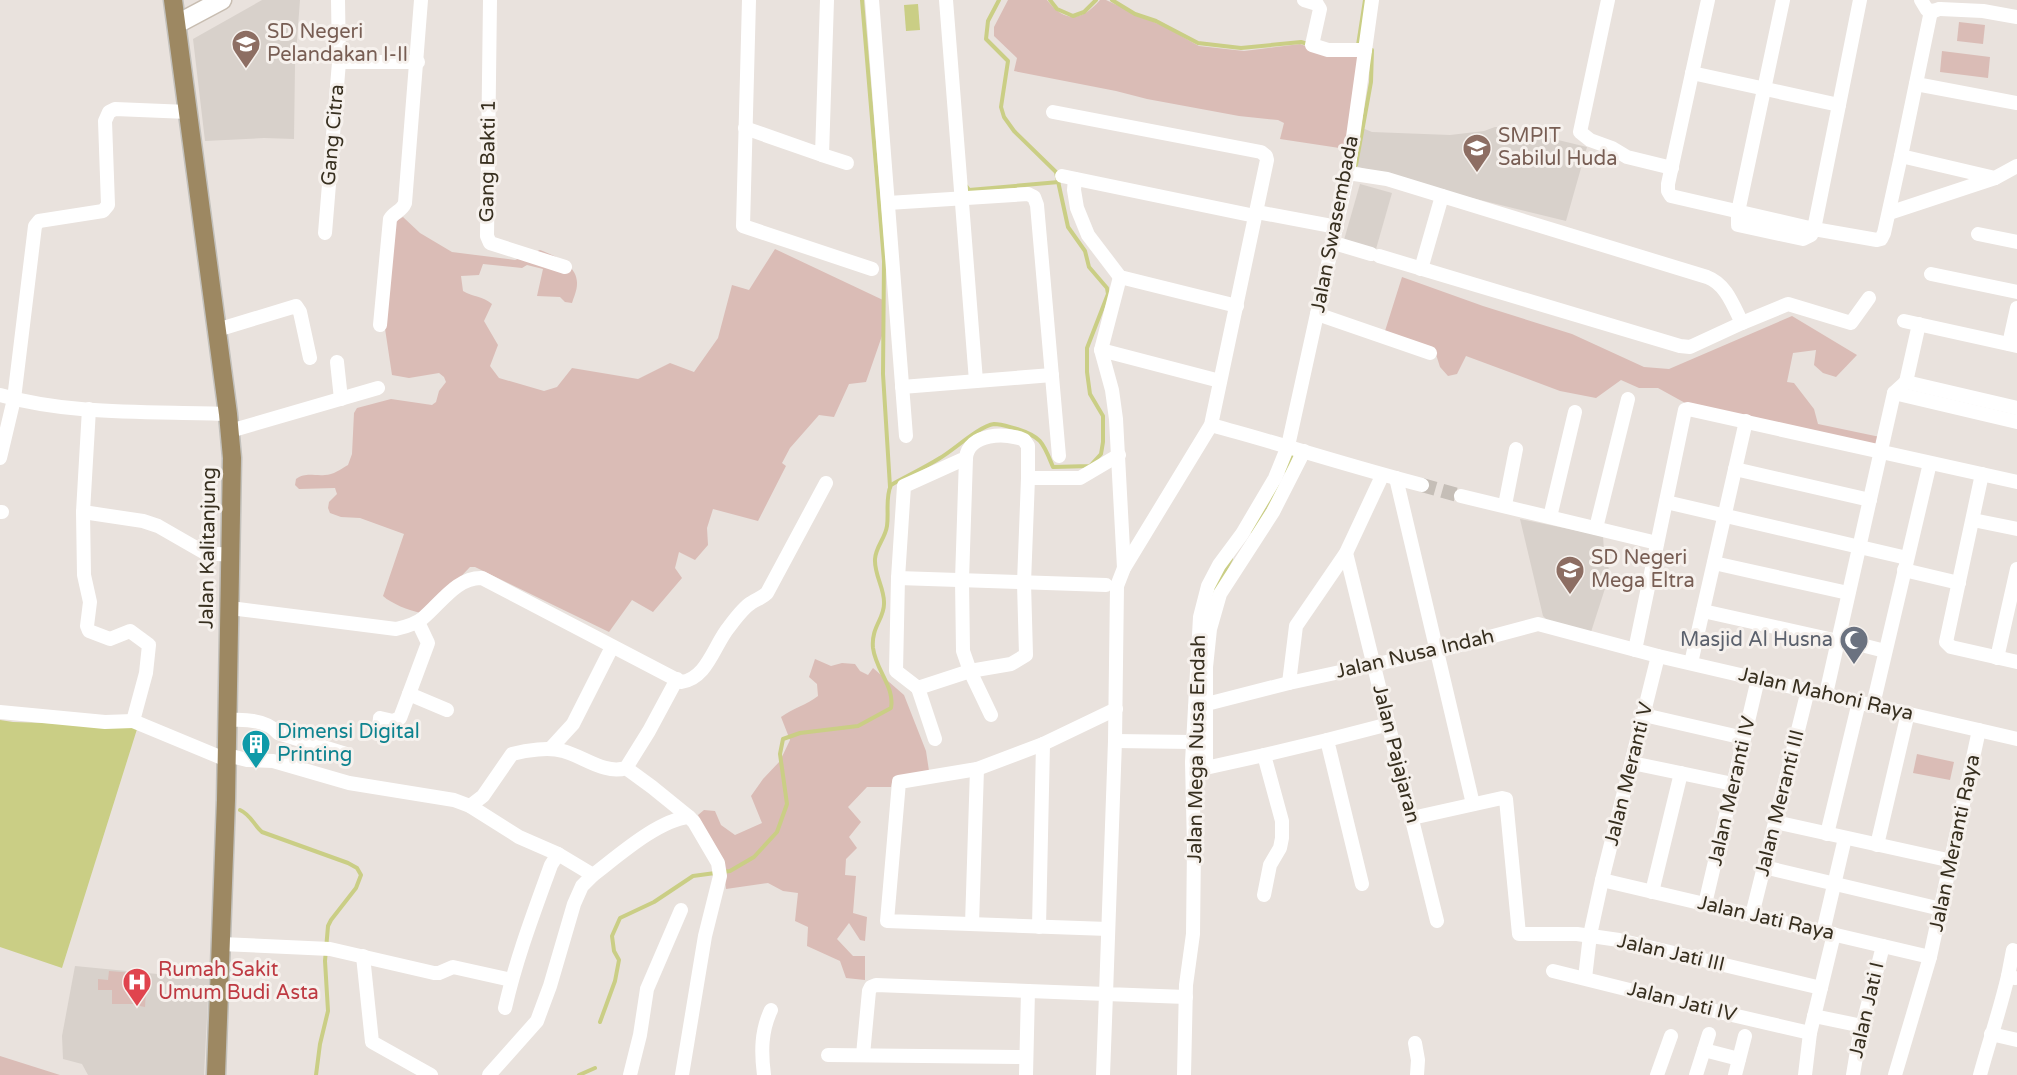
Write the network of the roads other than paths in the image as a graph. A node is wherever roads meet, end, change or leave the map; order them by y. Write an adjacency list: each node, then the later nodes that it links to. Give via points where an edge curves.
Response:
1 (173, 0): 21 (main road, Jalan Kalitanjung)
2 (222, 0): 21 (street)
3 (338, 0): 23 (street, Gang Citra)
4 (421, 0): 24 (street)
5 (490, 0): 52 (street, Gang Bakti 1, via 487,236 490,243)
6 (749, 0): 32 (street)
7 (827, 0): 33 (street)
8 (872, 0): 42 (street)
9 (946, 0): 41 (street)
10 (1304, 0): 22 (street, via 1320,9 1312,45 1328,50)
11 (1372, 0): 22 (street, Jalan Swasembada)
12 (1608, 0): 37 (street, via 1580,132 1627,157)
13 (1708, 0): 25 (street)
14 (1782, 0): 27 (street)
15 (1860, 0): 29 (street)
16 (1921, 0): 18 (street, via 1924,7)
17 (1959, 0): 19 (street)
18 (1939, 6): 19 (street); 26 (street)
19 (1983, 11): 20 (street)
20 (2017, 17)
21 (177, 24): 30 (main road, Jalan Kalitanjung)
22 (1365, 50): 38 (street, Jalan Swasembada)
23 (339, 62): 24 (street); 48 (street, Gang Citra)
24 (418, 62): 65 (street, via 405,203 390,219)
25 (1692, 74): 27 (street); 37 (street)
26 (1916, 84): 28 (street); 34 (street)
27 (1764, 89): 29 (street); 43 (street)
28 (2017, 104)
29 (1839, 105): 47 (street)
30 (175, 112): 66 (main road, Jalan Kalitanjung); 80 (street, via 109,112 105,121 106,209 39,221 34,229)
31 (1053, 112): 45 (street, via 1261,152 1267,160)
32 (745, 128): 33 (street); 53 (street, via 743,226)
33 (822, 155): 35 (street)
34 (1901, 156): 39 (street); 44 (street)
35 (847, 164)
36 (2017, 166): 39 (street)
37 (1672, 168): 43 (street, via 1668,184 1671,196)
38 (1348, 173): 40 (street, via 1387,179); 46 (street, Jalan Swasembada)
39 (1995, 178): 44 (street)
40 (1442, 196): 54 (street); 63 (street, via 1716,280)
41 (961, 198): 42 (street); 72 (street, via 1028,194 1034,197); 73 (street)
42 (888, 203): 76 (street)
43 (1738, 212): 47 (street, via 1780,228)
44 (1889, 213): 47 (street, via 1884,233 1877,240)
45 (1256, 214): 46 (street); 56 (street, via 1069,178 1088,235); 59 (street)
46 (1337, 227): 51 (street, Jalan Swasembada)
47 (1814, 229)
48 (325, 233)
49 (1978, 234): 50 (street)
50 (2017, 242)
51 (1334, 243): 54 (street); 61 (street, Jalan Swasembada)
52 (565, 267)
53 (872, 269)
54 (1421, 269): 63 (street, via 1680,346 1690,347)
55 (1931, 274): 57 (street)
56 (1120, 277): 59 (street); 68 (street)
57 (2017, 292)
58 (1869, 298): 63 (street, via 1851,323 1788,304)
59 (1237, 306): 74 (street)
60 (2017, 308): 67 (street)
61 (1317, 314): 69 (street); 91 (street, Jalan Swasembada)
62 (1904, 321): 64 (street)
63 (1742, 322)
64 (1919, 324): 67 (street); 75 (street)
65 (380, 325)
66 (217, 330): 70 (street, via 296,306); 87 (main road, Jalan Kalitanjung)
67 (2013, 345)
68 (1101, 350): 74 (street); 95 (street, via 1112,390)
69 (1430, 353)
70 (310, 358)
71 (337, 362): 81 (street)
72 (1052, 375): 73 (street); 96 (street)
73 (976, 381): 76 (street)
74 (1220, 381): 89 (street)
75 (1906, 382): 78 (street); 83 (street)
76 (902, 387): 90 (street)
77 (378, 388): 81 (street)
78 (1894, 393): 88 (street); 94 (street)
79 (0, 395): 80 (street)
80 (14, 399): 84 (street); 97 (street)
81 (341, 399): 87 (street)
82 (1628, 399): 115 (street)
83 (2017, 408)
84 (89, 409): 87 (street); 111 (street)
85 (1575, 412): 113 (street)
86 (1746, 421): 94 (street); 100 (street); 109 (street, via 1685,410)
87 (229, 422): 120 (main road, Jalan Kalitanjung)
88 (2017, 422)
89 (1211, 425): 91 (street); 126 (street)
90 (906, 436)
91 (1288, 446): 93 (street); 153 (street, Jalan Mega Nusa Endah, via 1275,478 1208,586 1200,617)
92 (1516, 449): 110 (street)
93 (1304, 451): 102 (street); 153 (street, via 1273,512 1220,594 1210,629)
94 (1880, 452): 99 (street); 108 (street)
95 (1119, 455): 103 (street, via 1080,478); 126 (street)
96 (1059, 456)
97 (0, 458)
98 (966, 458): 103 (street, via 981,441 996,435 1016,436 1028,447); 124 (street, via 904,486); 125 (street)
99 (1930, 463): 101 (street); 122 (street)
100 (1735, 470): 108 (street); 112 (street)
101 (1982, 474): 104 (street); 114 (street)
102 (1389, 477): 106 (street); 119 (street); 137 (street)
103 (1028, 478): 127 (street)
104 (2017, 482)
105 (826, 483): 145 (street, via 767,593 750,603 727,629 700,672 690,681)
106 (1422, 485)
107 (1461, 496): 110 (street)
108 (1870, 500): 118 (street)
109 (1666, 502): 112 (street); 117 (street)
110 (1505, 506): 113 (street)
111 (83, 512): 120 (street, via 143,521 205,553); 161 (street, via 89,631 110,639 130,631 149,645)
112 (1725, 516): 118 (street); 121 (street)
113 (1550, 517): 115 (street)
114 (1972, 520): 116 (street); 128 (street)
115 (1596, 528): 117 (street)
116 (2017, 529)
117 (1657, 543): 136 (street)
118 (1859, 547): 122 (street); 130 (street)
119 (1346, 553): 143 (street, Jalan Pajajaran); 147 (street, via 1296,626)
120 (231, 555): 131 (main road, Jalan Kalitanjung)
121 (1714, 563): 130 (street); 132 (street)
122 (1906, 564): 128 (street); 138 (street)
123 (2017, 568): 129 (street)
124 (898, 578): 125 (street); 148 (street, via 896,671)
125 (962, 580): 127 (street); 144 (street, via 963,651)
126 (1112, 581): 127 (street); 154 (street)
127 (1024, 583): 144 (street, via 1026,655 1011,664)
128 (1959, 583): 139 (street, via 1946,642 1951,647)
129 (2015, 588): 139 (street)
130 (1848, 593): 134 (street)
131 (230, 608): 133 (street, via 396,629); 160 (main road, Jalan Kalitanjung)
132 (1703, 611): 134 (street); 142 (street)
133 (418, 622): 135 (street, via 449,593 473,578 482,578); 150 (street, via 428,644)
134 (1838, 640): 138 (street); 151 (street)
135 (612, 647): 145 (street); 172 (street, via 573,724)
136 (1635, 650): 137 (street, Jalan Nusa Indah, via 1538,624); 140 (street, Jalan Mahoni Raya)
137 (1437, 651): 143 (street, Jalan Nusa Indah); 181 (street)
138 (1885, 651): 152 (street)
139 (1997, 658): 141 (street)
140 (1657, 662): 142 (street, Jalan Mahoni Raya); 159 (street, Jalan Meranti V)
141 (2017, 662)
142 (1691, 663): 146 (street, Jalan Mahoni Raya)
143 (1374, 664): 147 (street, Jalan Nusa Indah); 162 (street, Jalan Pajajaran)
144 (970, 671): 148 (street); 158 (street)
145 (677, 679): 177 (street)
146 (1758, 679): 149 (street, Jalan Mahoni Raya); 165 (street, Jalan Meranti IV)
147 (1289, 683): 153 (street, Jalan Nusa Indah)
148 (918, 688): 166 (street)
149 (1808, 690): 151 (street, Jalan Mahoni Raya); 185 (street, Jalan Meranti III)
150 (409, 694): 155 (street); 164 (street, via 400,718 380,718)
151 (1826, 694): 152 (street, Jalan Mahoni Raya)
152 (1866, 703): 157 (street, Jalan Mahoni Raya); 186 (street)
153 (1201, 705): 170 (street, Jalan Mega Nusa Endah); 174 (street, via 1207,766)
154 (1116, 709): 169 (street); 171 (street)
155 (447, 710)
156 (0, 712): 161 (street)
157 (1908, 713): 163 (street, Jalan Mahoni Raya); 188 (street)
158 (991, 715)
159 (1644, 715): 165 (street); 176 (street, Jalan Meranti V)
160 (228, 720): 173 (street, via 273,727 278,733); 175 (main road, Jalan Kalitanjung)
161 (133, 721): 175 (street)
162 (1389, 724): 168 (street); 184 (street, Jalan Pajajaran)
163 (1979, 730): 167 (street, Jalan Mahoni Raya); 190 (street, Jalan Meranti Raya)
164 (378, 734)
165 (1744, 738): 180 (street, Jalan Meranti IV)
166 (935, 739)
167 (2017, 739)
168 (1327, 740): 174 (street); 194 (street)
169 (1115, 741): 170 (street); 205 (street)
170 (1193, 742): 220 (street, Jalan Mega Nusa Endah, via 1193,934)
171 (1043, 744): 178 (street); 204 (street)
172 (551, 748): 177 (street, via 611,769); 182 (street, via 512,754 483,796)
173 (346, 754)
174 (1264, 755): 197 (street, via 1282,821 1282,838)
175 (227, 758): 182 (street, via 273,761 350,783); 208 (main road, Jalan Kalitanjung)
176 (1632, 763): 179 (street); 193 (street, Jalan Meranti V)
177 (626, 768): 183 (street)
178 (977, 769): 203 (street); 203 (street, via 899,782 880,921)
179 (1681, 773): 180 (street); 196 (street)
180 (1733, 784): 198 (street, Jalan Meranti IV)
181 (1473, 804): 184 (street); 207 (street, Jalan Jati III, via 1502,798 1507,802 1519,934)
182 (470, 806): 189 (street, via 519,837)
183 (689, 817): 192 (street, via 646,835); 241 (street, via 719,870)
184 (1412, 818): 202 (street, Jalan Pajajaran)
185 (1775, 822): 186 (street); 191 (street, Jalan Meranti III)
186 (1827, 834): 187 (street)
187 (1845, 838): 188 (street); 195 (street)
188 (1877, 845): 190 (street)
189 (558, 854): 192 (street); 216 (street)
190 (1952, 861): 199 (street, Jalan Meranti Raya)
191 (1764, 867): 195 (street); 201 (street, Jalan Meranti III)
192 (593, 875): 239 (street, via 582,886 574,904 537,1022)
193 (1602, 879): 196 (street, Jalan Jati Raya); 207 (street, Jalan Meranti V)
194 (1362, 884)
195 (1834, 884): 199 (street); 206 (street)
196 (1652, 892): 198 (street, Jalan Jati Raya)
197 (1263, 896)
198 (1705, 904): 201 (street, Jalan Jati Raya)
199 (1941, 909): 212 (street, Jalan Meranti Raya)
200 (681, 910): 240 (street, via 647,989)
201 (1752, 915): 206 (street, Jalan Jati Raya)
202 (1437, 921)
203 (972, 924): 204 (street)
204 (1039, 927): 205 (street)
205 (1108, 929): 219 (street)
206 (1829, 933): 209 (street, Jalan Jati Raya); 217 (street)
207 (1590, 935): 215 (street, Jalan Meranti V); 217 (street, Jalan Jati III)
208 (221, 944): 211 (street, via 326,948); 237 (main road, Jalan Kalitanjung)
209 (1883, 946): 212 (street, Jalan Jati Raya); 224 (street, Jalan Jati I)
210 (2013, 950): 214 (street)
211 (363, 956): 216 (street, via 434,973 453,967); 238 (street, via 372,1042)
212 (1930, 957): 252 (street, Jalan Meranti Raya)
213 (1553, 971): 215 (street, Jalan Jati IV)
214 (2012, 977): 227 (street)
215 (1585, 978): 225 (street, Jalan Jati IV)
216 (511, 980): 221 (street)
217 (1821, 988): 223 (street)
218 (1028, 991): 219 (street); 234 (street, via 876,985 869,991); 235 (street)
219 (1106, 994): 220 (street); 244 (street)
220 (1186, 997): 245 (street, Jalan Mega Nusa Endah)
221 (505, 1008)
222 (771, 1010): 242 (street, via 763,1038)
223 (1814, 1016): 224 (street); 225 (street)
224 (1862, 1026): 251 (street, Jalan Jati I)
225 (1810, 1033): 250 (street)
226 (1709, 1034): 232 (street)
227 (1991, 1034): 230 (street); 253 (street)
228 (1671, 1036): 247 (street)
229 (1745, 1036): 236 (street)
230 (2017, 1040)
231 (1414, 1043): 246 (street)
232 (1704, 1050): 236 (street); 248 (street)
233 (828, 1055): 234 (street)
234 (863, 1055): 235 (street)
235 (1026, 1057): 243 (street)
236 (1739, 1059): 249 (street)
237 (216, 1075)
238 (431, 1075)
239 (489, 1075)
240 (630, 1075)
241 (682, 1075)
242 (764, 1075)
243 (1026, 1075)
244 (1103, 1075)
245 (1184, 1075)
246 (1417, 1075)
247 (1657, 1075)
248 (1696, 1075)
249 (1735, 1075)
250 (1806, 1075)
251 (1853, 1075)
252 (1895, 1075)
253 (1980, 1075)

